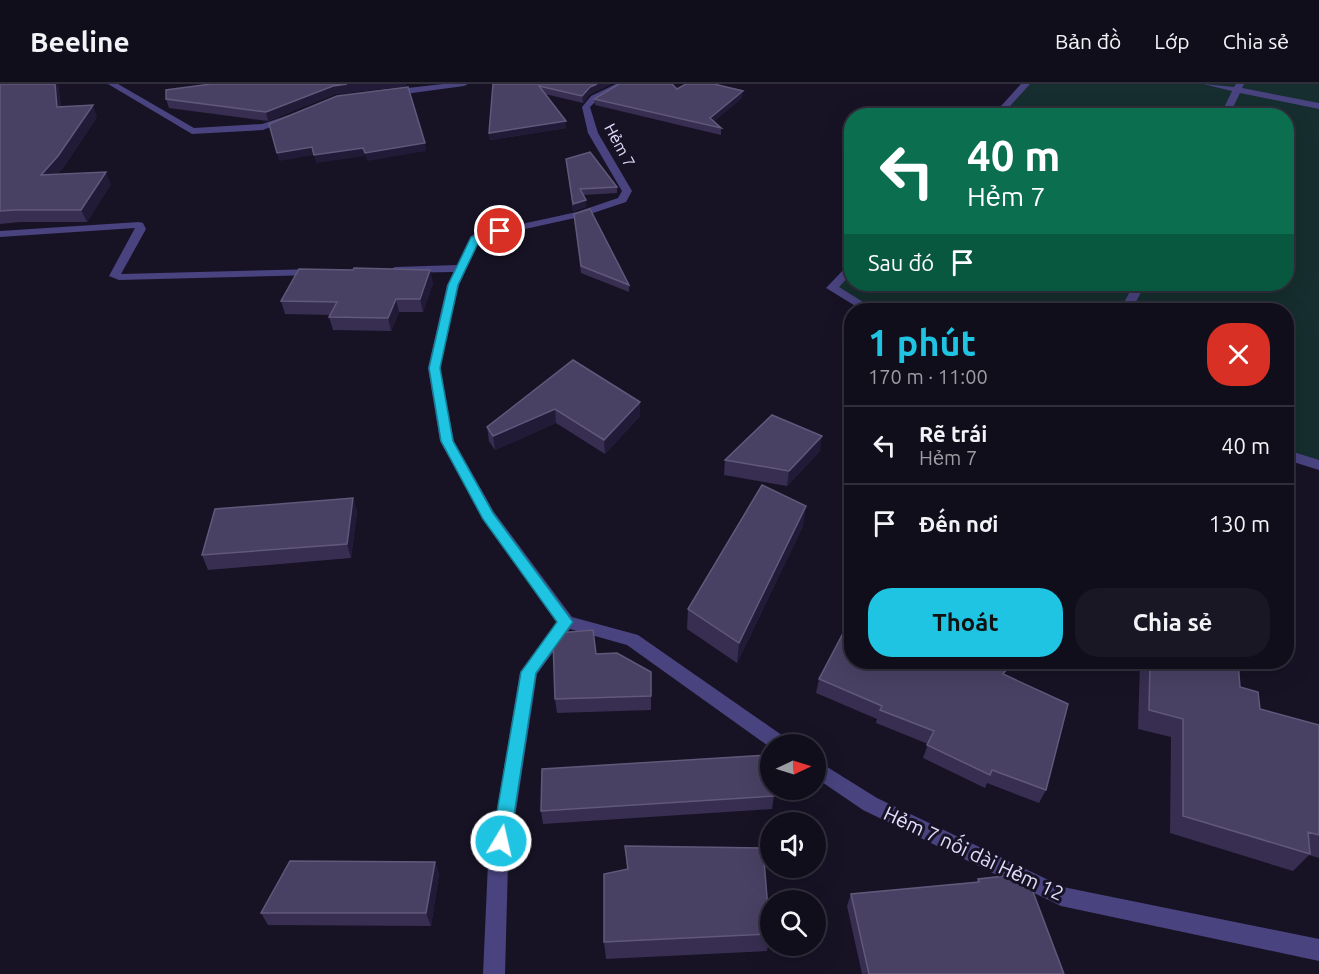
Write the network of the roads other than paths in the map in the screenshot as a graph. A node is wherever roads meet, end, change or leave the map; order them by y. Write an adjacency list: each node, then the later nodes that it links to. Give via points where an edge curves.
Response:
1 (112, 84): 11 (street, via 192,131 262,127)
2 (464, 84): 7 (street)
3 (623, 84): 13 (street, Hẻm 7, via 594,98 586,107 593,133 627,191 622,200 580,214 476,237)
4 (1026, 84): 9 (street)
5 (1207, 84): 6 (street)
6 (1238, 87): 8 (street); 10 (street)
7 (380, 94)
8 (1319, 106)
9 (1004, 108)
10 (1228, 108)
11 (300, 113)
12 (0, 234): 15 (street, via 139,225 141,229 116,277)
13 (461, 268): 14 (street); 20 (street, Hẻm 7, via 453,285 435,368 447,441 488,515)
14 (380, 271)
15 (334, 272)
16 (844, 275): 17 (street, via 832,288)
17 (858, 303)
18 (1294, 457): 19 (street)
19 (1319, 465)
20 (566, 622): 21 (street, via 632,640); 24 (street, via 529,672 498,862)
21 (766, 734)
22 (826, 775): 23 (street, Hẻm 7 nối dài Hẻm 12, via 870,804 1062,896)
23 (1319, 950)
24 (494, 974)

